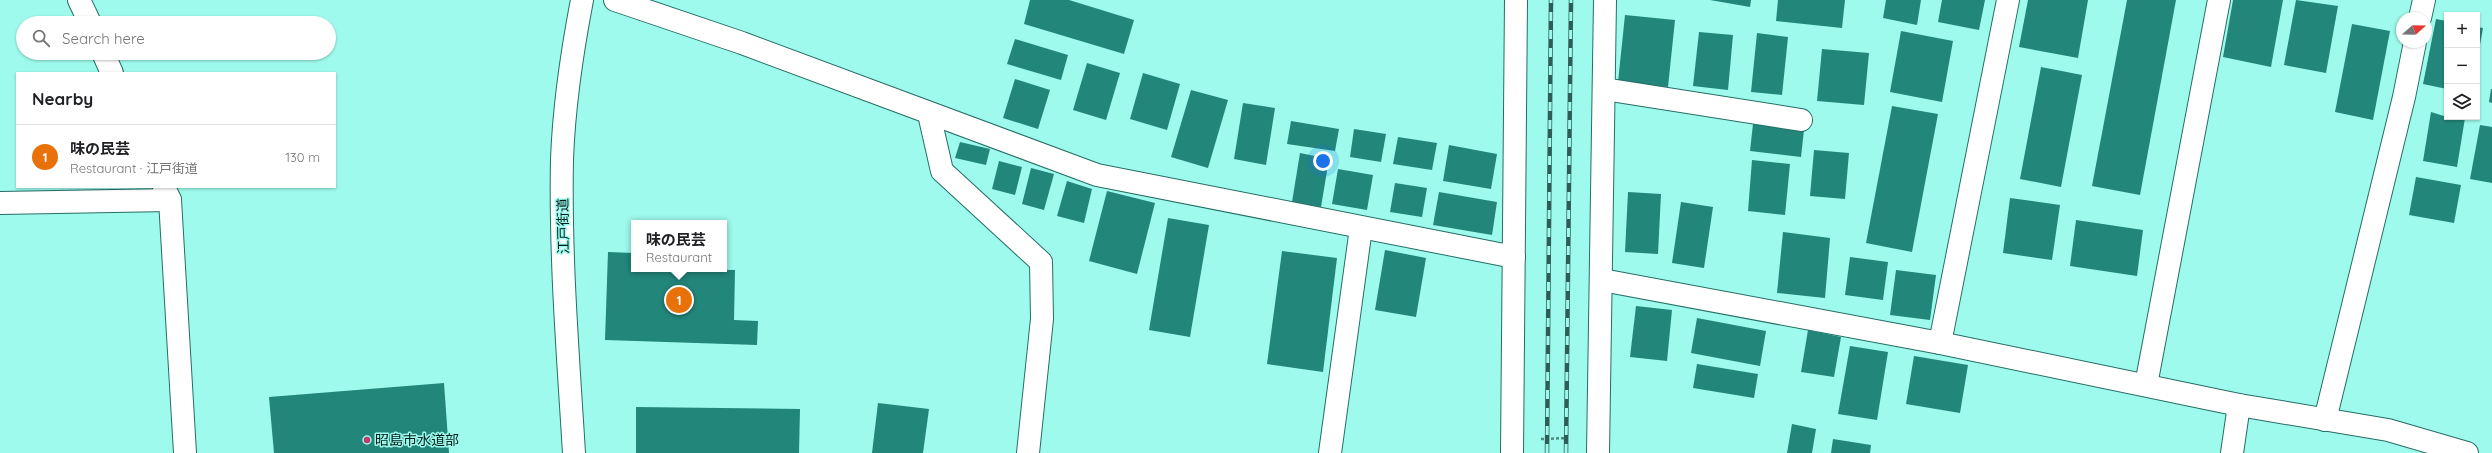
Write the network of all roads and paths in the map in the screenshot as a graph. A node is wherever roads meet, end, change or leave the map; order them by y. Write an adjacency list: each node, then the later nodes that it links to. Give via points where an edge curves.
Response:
1 (79, 0): 10 (street)
2 (582, 0): 29 (street, 江戸街道, via 571,61 562,158 563,278)
3 (615, 0): 15 (street, via 742,43)
4 (1516, 0): 20 (street)
5 (1605, 0): 14 (street)
6 (2008, 0): 22 (street)
7 (2219, 0): 23 (street)
8 (2424, 0): 9 (street)
9 (2421, 12)
10 (87, 16)
11 (2414, 48): 25 (street, via 2404,98)
12 (106, 60): 13 (street)
13 (112, 72)
14 (1604, 89): 16 (street); 21 (street)
15 (929, 114): 19 (street, via 1097,175); 30 (street, via 942,171 1041,262 1042,320)
16 (1801, 120)
17 (167, 194): 18 (street); 28 (street)
18 (0, 203)
19 (1361, 228): 20 (street); 31 (street)
20 (1514, 257): 27 (street)
21 (1602, 280): 22 (street); 26 (street)
22 (1940, 343): 23 (street)
23 (2146, 385): 24 (street)
24 (2239, 405): 25 (street); 32 (street)
25 (2324, 420): 33 (street, via 2388,430)
26 (1598, 443): 27 (path, via 1566,438)
27 (1512, 446)
28 (185, 453)
29 (574, 453)
30 (1028, 453)
31 (1330, 453)
32 (2232, 453)
33 (2467, 453)

